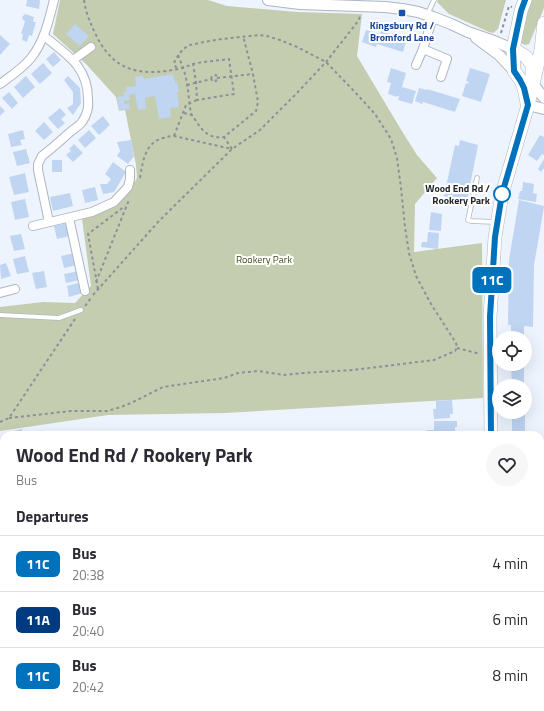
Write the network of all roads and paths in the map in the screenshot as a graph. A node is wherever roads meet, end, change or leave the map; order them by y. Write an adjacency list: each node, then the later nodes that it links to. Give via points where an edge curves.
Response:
1 (54, 0): 10 (street)
2 (84, 0): 22 (path, via 91,25 102,47 113,59 126,68 141,72)
3 (268, 0): 6 (street)
4 (434, 0): 7 (lane)
5 (525, 0): 14 (main road)
6 (361, 6): 7 (street, via 402,9); 18 (path, via 359,20)
7 (430, 16): 9 (street); 13 (street)
8 (544, 23): 16 (main road)
9 (468, 32): 14 (street); 23 (street, via 499,55)
10 (44, 36): 17 (street); 30 (street, via 31,58)
11 (243, 36): 15 (path, via 190,45); 18 (path, via 258,35 280,40); 24 (path)
12 (91, 47): 17 (street)
13 (423, 49): 20 (street); 26 (street, via 447,59)
14 (513, 49): 16 (main road, via 524,56); 23 (main road)
15 (178, 55): 21 (path); 22 (path, via 174,65)
16 (539, 55): 23 (main road, via 527,69); 31 (main road)
17 (73, 60): 49 (street, via 81,70 88,87 87,112 81,123 42,156 38,164)
18 (326, 62): 42 (path, via 260,130); 59 (path, via 375,114 391,139 397,158 409,253 416,276)
19 (193, 64): 21 (path); 25 (path, via 229,59); 29 (path)
20 (416, 65)
21 (184, 68): 22 (path); 32 (path)
22 (178, 69)
23 (514, 71): 36 (main road, via 524,88)
24 (253, 74): 25 (path); 41 (path, via 258,102 256,112)
25 (232, 76): 27 (path); 34 (path, via 234,94)
26 (441, 76)
27 (217, 78): 28 (path, via 214,82); 28 (path, via 214,75)
28 (211, 79): 29 (path)
29 (196, 82): 32 (path); 34 (path)
30 (0, 84)
31 (533, 84): 33 (street); 36 (main road)
32 (187, 85): 35 (path)
33 (544, 98)
34 (198, 100): 35 (path)
35 (190, 104): 38 (path, via 186,105); 39 (path)
36 (528, 105): 37 (street); 50 (main road, via 502,194)
37 (544, 109)
38 (184, 113): 39 (path); 40 (path)
39 (192, 115): 41 (path, via 202,130 217,138)
40 (174, 136): 42 (path); 45 (path, via 166,136 150,145 144,157)
41 (224, 137): 42 (path)
42 (232, 149): 54 (path, via 158,222)
43 (130, 170): 48 (street, via 128,187 114,202 92,212)
44 (478, 178): 50 (lane, via 468,220)
45 (139, 181)
46 (130, 199): 47 (path)
47 (126, 205): 52 (path); 52 (path, via 88,234)
48 (69, 218): 49 (street); 55 (street)
49 (49, 222): 51 (street)
50 (497, 222): 60 (main road, via 490,317)
51 (33, 226)
52 (96, 282): 54 (path)
53 (15, 289): 56 (street)
54 (98, 289): 57 (path)
55 (85, 291)
56 (0, 293)
57 (81, 310): 58 (lane, via 59,318); 61 (path)
58 (0, 315)
59 (457, 348): 60 (path); 61 (path, via 434,360 353,370 284,375 258,371 238,373 224,378 163,387 131,404 107,411 71,411)
60 (490, 357): 63 (main road)
61 (9, 418): 62 (path)
62 (0, 422)
63 (491, 431)

